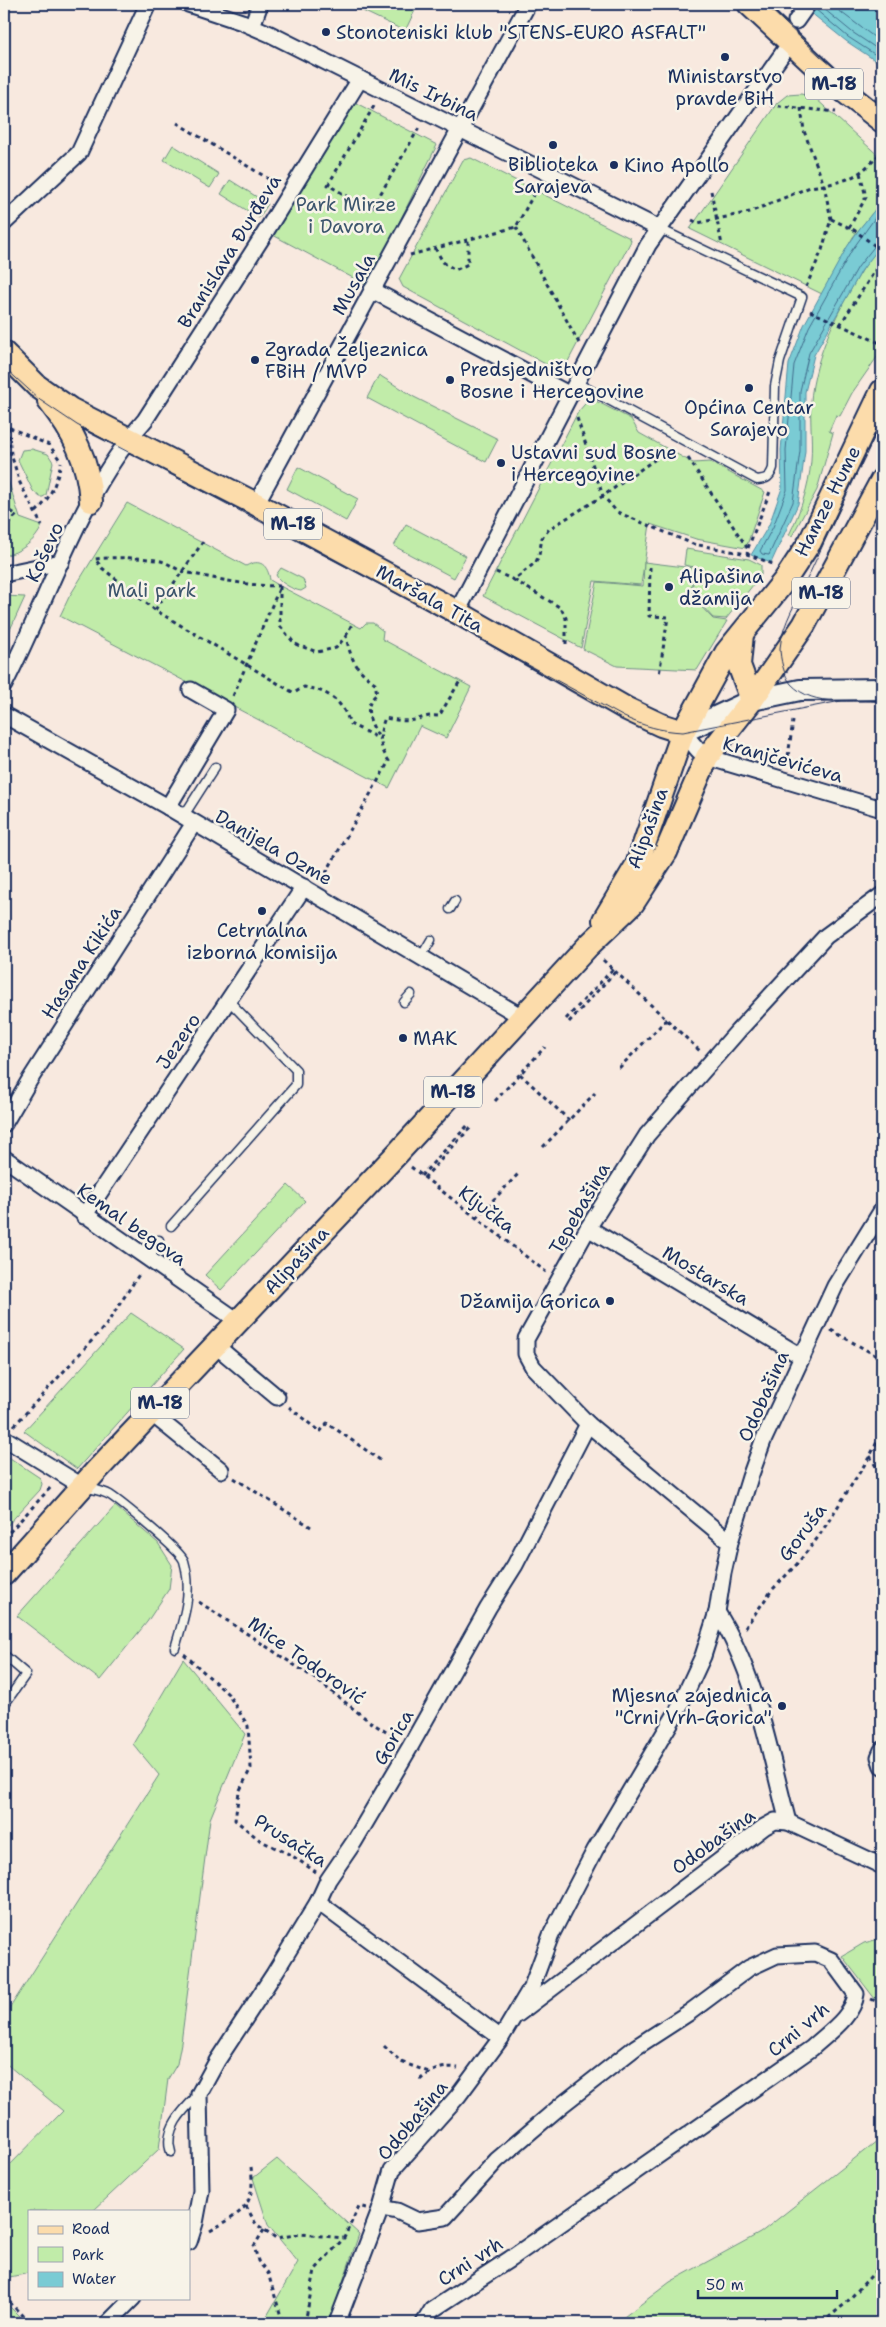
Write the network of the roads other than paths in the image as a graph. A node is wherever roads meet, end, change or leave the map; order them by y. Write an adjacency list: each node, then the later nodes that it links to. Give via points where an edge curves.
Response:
1 (148, 4): 13 (street, via 79,153)
2 (188, 4): 8 (street, Mis Irbina)
3 (260, 4): 8 (street)
4 (528, 4): 12 (street, Musala)
5 (749, 4): 9 (main road, M-18)
6 (808, 4): 7 (street)
7 (796, 21)
8 (252, 26): 10 (street, Mis Irbina)
9 (790, 43): 11 (main road, M-18, via 834,84); 14 (street)
10 (360, 79): 12 (street, Mis Irbina); 20 (street, Branislava Đurđeva, via 145,420)
11 (882, 121)
12 (460, 129): 14 (street, Mis Irbina); 15 (street, Musala)
13 (4, 223)
14 (660, 229): 18 (street, via 648,245); 18 (lane, via 802,297 775,386 771,474 766,479 757,480)
15 (372, 290): 18 (street); 23 (street, Musala)
16 (4, 354): 17 (main road, Maršala Tita / M-18)
17 (37, 386): 20 (main road, Maršala Tita / M-18, via 70,409); 22 (main road, via 83,456)
18 (573, 389): 26 (street)
19 (882, 391): 27 (main road, Hamze Hume / M-18, via 810,542 785,580)
20 (127, 440): 22 (street, Koševo); 23 (main road, Maršala Tita / M-18)
21 (882, 480): 31 (main road, Hamze Hume / M-18, via 804,625)
22 (91, 501): 24 (street, Koševo)
23 (256, 504): 26 (main road, Maršala Tita / M-18)
24 (61, 562): 25 (street); 28 (street, Koševo)
25 (4, 574)
26 (457, 612): 33 (main road, Maršala Tita / M-18, via 627,708)
27 (743, 631): 31 (main road, via 739,665); 33 (main road, Hamze Hume / M-18, via 714,674)
28 (4, 684)
29 (882, 689): 31 (main road, via 800,690)
30 (191, 690): 36 (street, via 226,710)
31 (752, 700): 33 (main road); 34 (main road, Hamze Hume / M-18)
32 (4, 715): 36 (street, Danijela Ozme)
33 (683, 732): 34 (street, Kranjčevićeva); 44 (main road, Alipašina / M-18, via 637,865)
34 (707, 757): 37 (street, Kranjčevićeva); 44 (main road, Alipašina / M-18, via 666,852)
35 (215, 767): 38 (lane)
36 (168, 807): 38 (street, Danijela Ozme)
37 (882, 808)
38 (188, 820): 39 (street, Danijela Ozme); 50 (street, Hasana Kikića)
39 (309, 890): 45 (street, Danijela Ozme); 47 (street, Jezero)
40 (882, 895): 55 (street, Tepebašina, via 826,936 668,1109 628,1163)
41 (455, 901): 42 (lane)
42 (450, 909)
43 (431, 940): 45 (lane)
44 (595, 952): 49 (main road, Alipašina / M-18)
45 (421, 957): 49 (street, Danijela Ozme, via 433,970)
46 (411, 994): 48 (lane)
47 (229, 1001): 53 (street, Jezero); 54 (lane, via 296,1070 296,1085)
48 (404, 1002)
49 (522, 1017): 58 (main road, Alipašina / M-18)
50 (4, 1124)
51 (4, 1158): 53 (street, Kemal begova)
52 (882, 1210): 60 (street, Odobašina, via 836,1286)
53 (84, 1216): 57 (street, Kemal begova)
54 (171, 1226)
55 (588, 1228): 60 (street, Mostarska); 63 (street, Tepebašina, via 529,1332 525,1347 533,1367)
56 (159, 1240): 57 (lane)
57 (149, 1260): 58 (street, Kemal begova)
58 (238, 1321): 59 (main road, Alipašina / M-18)
59 (215, 1345): 61 (street); 62 (main road, Alipašina / M-18)
60 (802, 1357): 67 (street, Odobašina, via 760,1450)
61 (278, 1397)
62 (151, 1413): 65 (street); 66 (main road, Alipašina / M-18)
63 (588, 1424): 67 (street, Tepebašina); 77 (street, Gorica, via 515,1565)
64 (4, 1438): 66 (street)
65 (221, 1470)
66 (82, 1486): 68 (main road, Alipašina / M-18); 70 (lane, via 109,1494 184,1559 187,1608)
67 (730, 1542): 69 (street, Odobašina)
68 (4, 1574)
69 (717, 1612): 75 (street, Odobašina, via 734,1643 755,1695); 78 (street, Odobašina, via 703,1656 678,1710 595,1850 551,1934 532,1986)
70 (175, 1648)
71 (5, 1659): 72 (lane, via 26,1674)
72 (4, 1705)
73 (882, 1750): 74 (street, via 879,1757)
74 (882, 1766)
75 (788, 1822): 76 (street); 78 (street, Odobašina, via 775,1821 764,1827)
76 (882, 1866)
77 (318, 1902): 79 (street); 80 (street, Gorica)
78 (513, 2018): 79 (street, Odobašina)
79 (501, 2038): 82 (street, Odobašina, via 458,2096 392,2170)
80 (199, 2094): 81 (lane, via 172,2126); 83 (street, via 200,2190)
81 (171, 2152)
82 (381, 2208): 86 (street, Odobašina); 87 (street, Crni vrh, via 397,2210 418,2221 445,2217 497,2160 563,2104 636,2047 749,1968 777,1955 815,1953 830,1960 856,1994 855,2003 844,2018 812,2048 432,2310)
83 (190, 2236)
84 (132, 2300): 85 (street)
85 (108, 2323)
86 (337, 2323)
87 (424, 2323)

